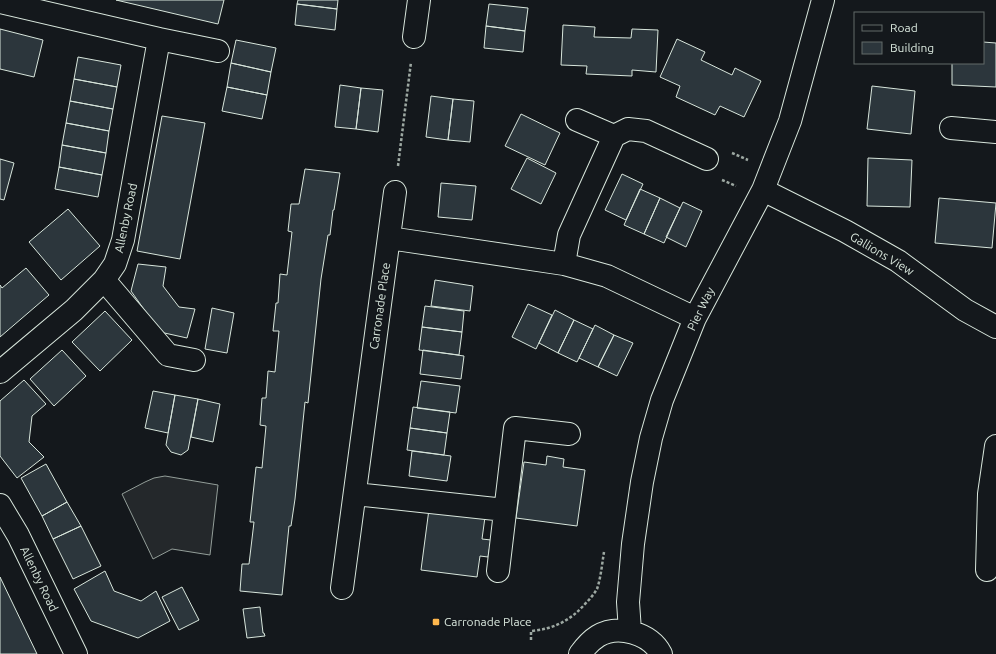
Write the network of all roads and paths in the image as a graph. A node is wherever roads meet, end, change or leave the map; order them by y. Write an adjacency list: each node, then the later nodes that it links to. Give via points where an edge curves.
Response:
1 (419, 0): 4 (street)
2 (823, 0): 16 (street, Pier Way, via 790,121)
3 (0, 2): 5 (street)
4 (414, 37): 17 (path)
5 (159, 39): 6 (street); 20 (street, Allenby Road, via 123,240 115,264)
6 (218, 51)
7 (577, 120): 10 (street)
8 (951, 128): 9 (street)
9 (996, 132)
10 (614, 136): 12 (street, via 628,129 646,131); 19 (street, via 569,234)
11 (750, 154): 13 (path)
12 (706, 159)
13 (745, 167)
14 (739, 180): 15 (path)
15 (736, 187)
16 (763, 190): 21 (street, Pier Way); 22 (street, Gallions View, via 898,261 965,310)
17 (395, 192): 18 (street, Carronade Place)
18 (389, 238): 19 (street); 27 (street, Carronade Place)
19 (564, 264): 21 (street, via 607,276)
20 (104, 280): 23 (street, via 168,355); 24 (street, Allenby Road, via 74,310)
21 (695, 318): 36 (street, Pier Way, via 662,400 647,460 633,544 628,602)
22 (996, 327)
23 (194, 360)
24 (0, 372)
25 (569, 434): 28 (street, via 515,428)
26 (996, 446): 30 (street, via 990,494)
27 (355, 494): 28 (street); 33 (street, Carronade Place)
28 (505, 510): 31 (street)
29 (2, 514): 38 (street, Allenby Road)
30 (987, 570)
31 (498, 571)
32 (599, 579): 34 (path)
33 (342, 588)
34 (597, 588): 35 (path); 37 (path, via 579,611 568,620 557,626 531,631)
35 (604, 592)
36 (630, 631): 39 (street, via 614,631 599,636 586,645); 40 (street, via 646,638)
37 (531, 640)
38 (76, 654)
39 (580, 654)
40 (661, 654)

